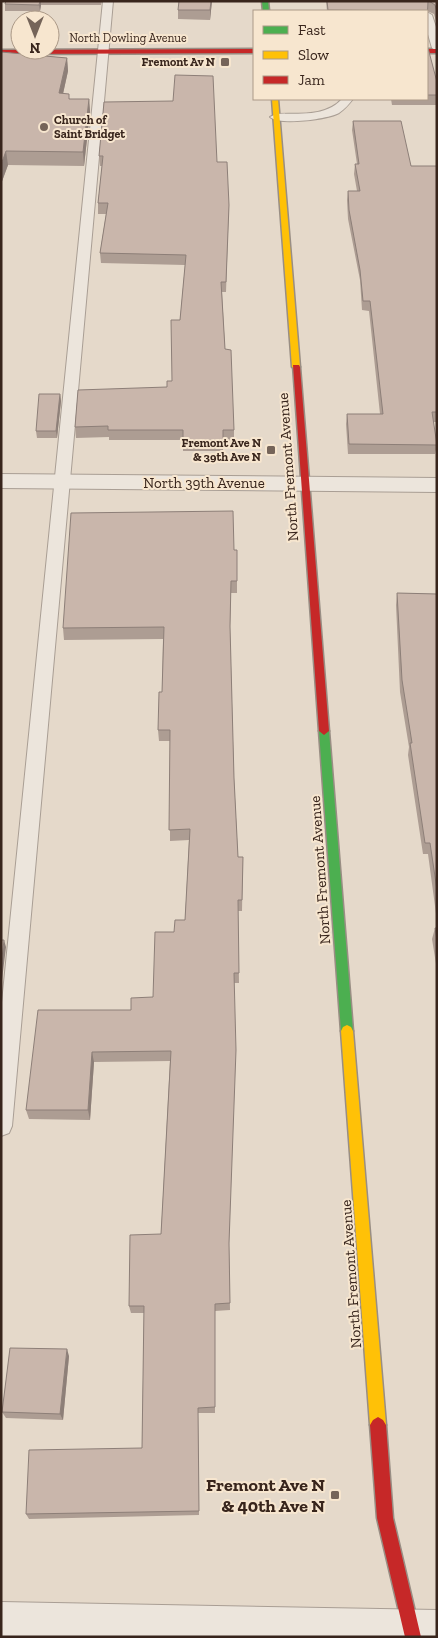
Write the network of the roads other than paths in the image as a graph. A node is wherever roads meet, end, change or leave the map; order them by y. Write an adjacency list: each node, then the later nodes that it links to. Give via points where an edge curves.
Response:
1 (108, 1): 4 (lane)
2 (428, 18): 3 (lane)
3 (437, 50)
4 (102, 51): 5 (street, North Dowling Avenue); 6 (street, North Dowling Avenue); 11 (lane)
5 (253, 51)
6 (1, 52)
7 (274, 100): 9 (street, North Fremont Avenue)
8 (347, 100): 9 (lane, via 332,114)
9 (276, 118): 12 (street, North Fremont Avenue)
10 (1, 481): 11 (street, North 39th Avenue)
11 (62, 482): 12 (street, North 39th Avenue); 14 (lane)
12 (304, 484): 13 (street, North 39th Avenue); 16 (street, North Fremont Avenue, via 385,1518)
13 (437, 485)
14 (1, 1126)
15 (1, 1622): 16 (street)
16 (420, 1632)

